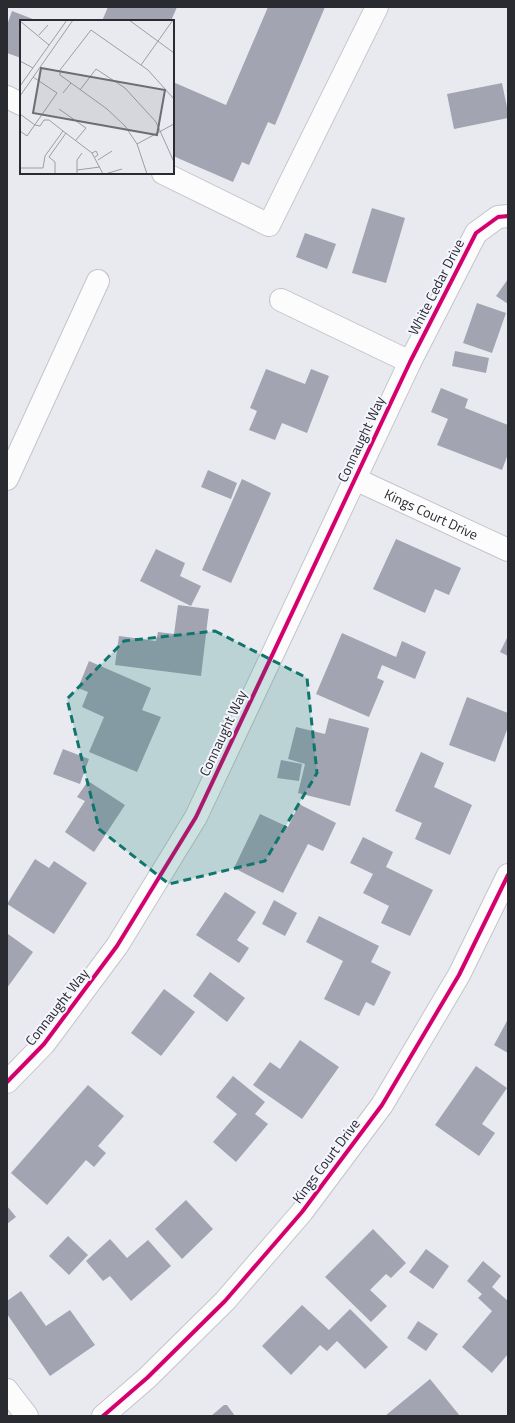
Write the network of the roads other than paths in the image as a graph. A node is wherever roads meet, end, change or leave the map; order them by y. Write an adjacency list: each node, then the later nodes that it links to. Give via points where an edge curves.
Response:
1 (377, 7): 4 (street, via 270,225)
2 (7, 97): 3 (street)
3 (20, 104)
4 (164, 174)
5 (508, 216): 8 (street, White Cedar Drive, via 498,217 476,233)
6 (98, 281): 9 (street)
7 (281, 300): 8 (street)
8 (410, 362): 10 (street, Connaught Way)
9 (7, 479)
10 (355, 479): 11 (street, Kings Court Drive); 13 (street, Connaught Way, via 196,817 117,946 44,1044)
11 (508, 550)
12 (508, 875): 16 (street, Kings Court Drive, via 458,975 382,1105 302,1212 225,1301 147,1378)
13 (7, 1082)
14 (7, 1390): 15 (street)
15 (27, 1416)
16 (103, 1416)

